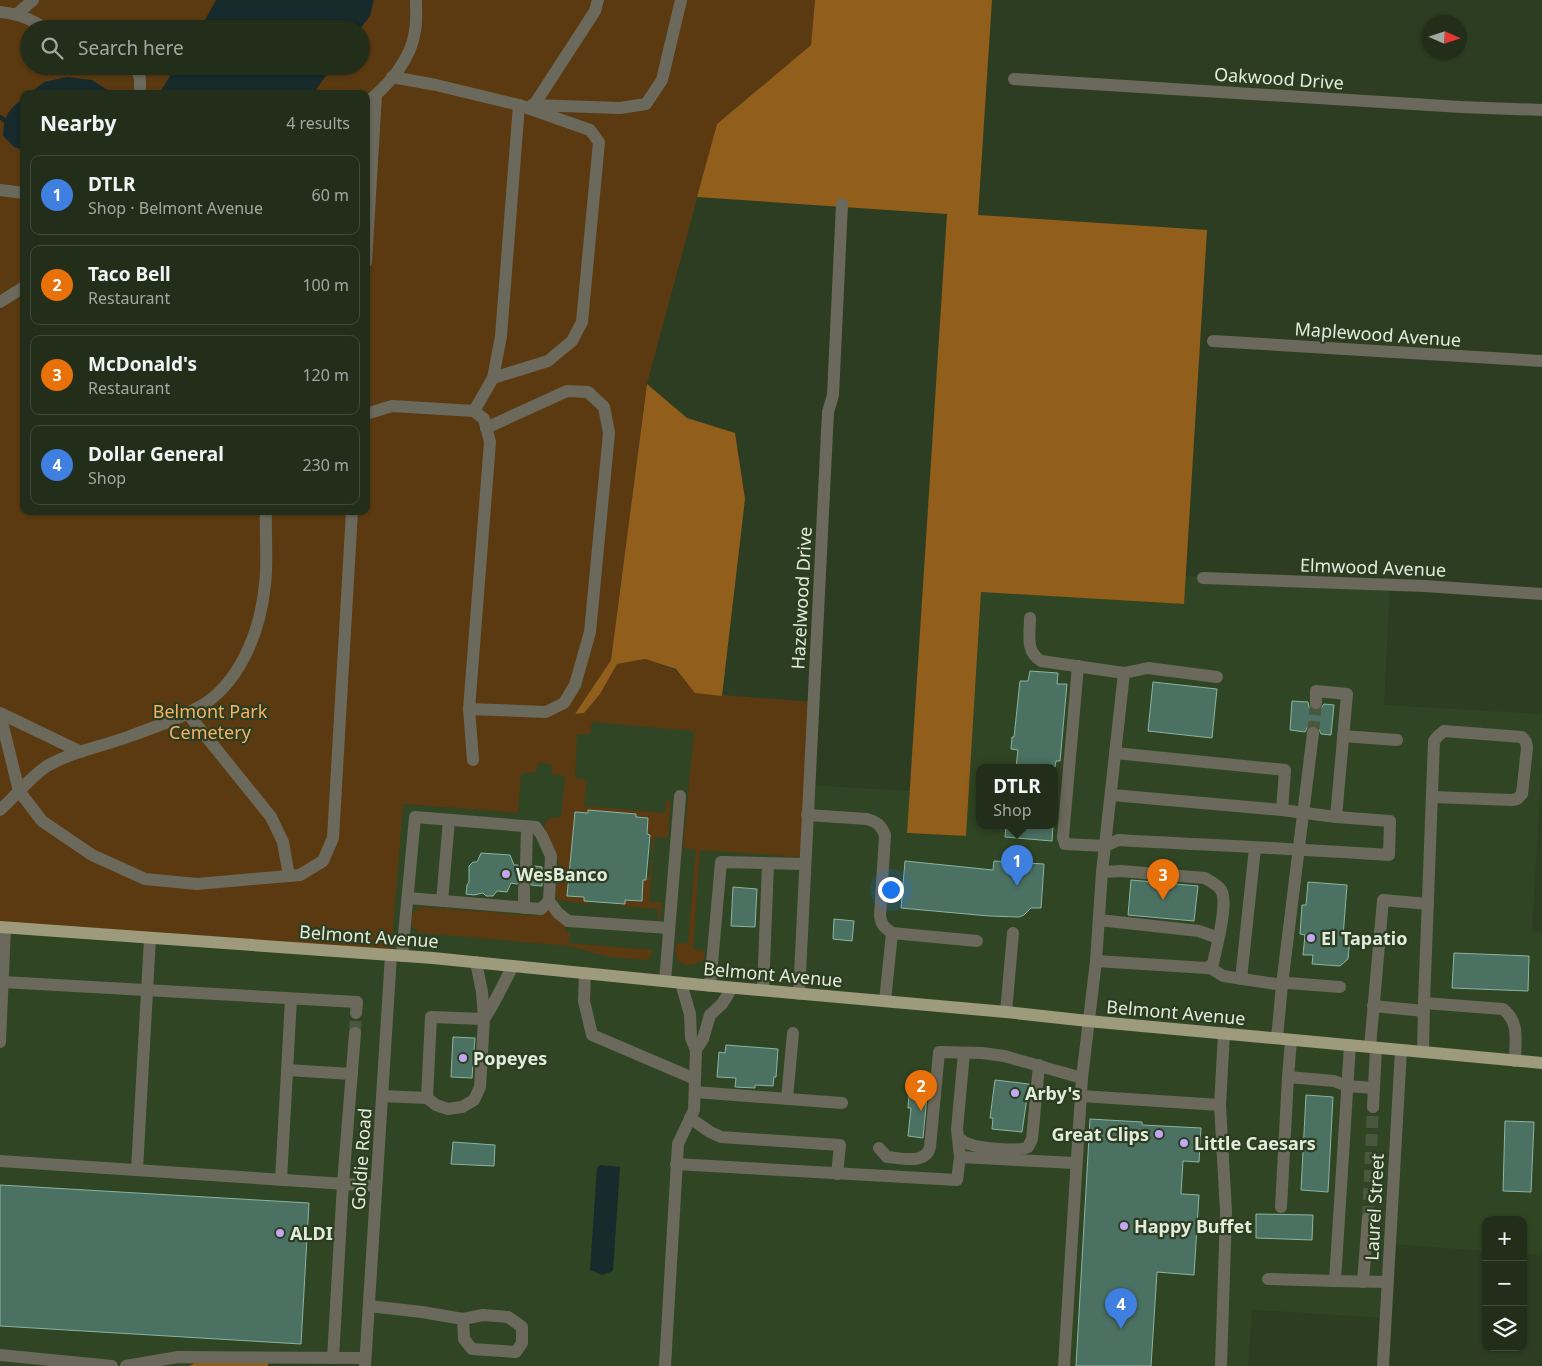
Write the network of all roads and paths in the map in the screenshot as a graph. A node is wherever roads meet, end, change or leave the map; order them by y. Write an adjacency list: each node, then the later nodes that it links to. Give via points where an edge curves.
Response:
1 (33, 0): 6 (street)
2 (416, 0): 9 (street, via 415,32 404,63)
3 (598, 0): 14 (street, via 595,11)
4 (681, 0): 14 (street, via 662,80 646,104 620,108)
5 (0, 12): 6 (street)
6 (17, 14): 7 (street)
7 (32, 20)
8 (139, 75): 11 (street)
9 (392, 77): 12 (street); 13 (street)
10 (1014, 79): 15 (street, Oakwood Drive)
11 (140, 90)
12 (371, 99): 16 (street)
13 (519, 105): 14 (street); 24 (street, via 501,336); 24 (street, via 590,130 599,142 582,322 572,341 548,360)
14 (534, 105)
15 (1542, 110)
16 (370, 132)
17 (0, 190): 18 (street)
18 (20, 192)
19 (842, 204): 53 (street, Hazelwood Drive)
20 (20, 290): 21 (street)
21 (0, 302)
22 (1213, 341): 23 (street, Maplewood Avenue)
23 (1542, 361)
24 (493, 378): 25 (street)
25 (474, 410): 26 (street, via 392,406); 27 (street, via 484,419)
26 (370, 413)
27 (486, 428): 37 (street, via 490,442); 37 (street, via 567,391 588,392 604,406 609,433 590,632 575,685 564,703 546,712)
28 (266, 515): 39 (street, via 266,581 257,625 237,670 224,687)
29 (352, 515): 64 (street, via 333,838 323,861 300,875)
30 (1203, 578): 31 (street, Elmwood Avenue)
31 (1542, 594)
32 (1030, 618): 33 (street, via 1030,650 1034,657)
33 (1078, 666): 34 (street); 57 (street, via 1063,837 1065,844)
34 (1124, 673): 35 (street, via 1148,668); 44 (street)
35 (1218, 677)
36 (1316, 697): 41 (street, via 1347,694)
37 (469, 709): 45 (street)
38 (0, 713): 43 (street); 46 (street)
39 (188, 714): 43 (street); 64 (street, via 271,817 283,842)
40 (1313, 733): 52 (street)
41 (1344, 736): 42 (street); 54 (street)
42 (1397, 740)
43 (81, 752): 46 (street, via 45,768)
44 (1116, 753): 47 (street); 51 (street, via 1285,770)
45 (473, 760)
46 (19, 791): 50 (street); 64 (street, via 42,821 92,855 145,879 197,884)
47 (1112, 795): 51 (street); 57 (street)
48 (680, 796): 73 (street)
49 (1432, 797): 49 (street, via 1517,798 1522,794 1526,742 1522,737 1444,731 1434,741); 69 (street)
50 (0, 810)
51 (1282, 810): 52 (street)
52 (1304, 813): 54 (street); 59 (street)
53 (807, 815): 61 (street, Hazelwood Drive); 74 (street, via 867,819 882,827 885,834 880,916 884,927)
54 (1336, 817): 59 (street, via 1390,821 1389,855)
55 (449, 820): 56 (street); 66 (street, Goldie Road, via 415,817); 67 (street)
56 (528, 827): 62 (street); 68 (street, via 536,828 551,856)
57 (1106, 846): 58 (street, via 1118,840); 63 (street)
58 (1255, 848): 59 (street); 85 (street)
59 (1299, 849): 89 (street)
60 (768, 864): 61 (street); 90 (street, via 721,862); 93 (street)
61 (805, 864): 95 (street, Hazelwood Drive)
62 (526, 866)
63 (1102, 872): 71 (street); 77 (street, via 1205,878 1222,892 1224,907)
64 (289, 876)
65 (524, 888): 70 (street)
66 (408, 898): 67 (street); 79 (street, Goldie Road)
67 (442, 901): 70 (street)
68 (549, 901): 70 (street, via 541,910); 73 (street, via 568,921)
69 (1428, 904): 98 (street, via 1383,900); 99 (street)
70 (524, 908)
71 (1099, 920): 77 (street, via 1199,931); 80 (street)
72 (3, 927): 76 (main road, Belmont Avenue); 87 (street)
73 (669, 928): 86 (street)
74 (892, 933): 78 (street); 97 (street)
75 (1013, 933): 101 (street)
76 (150, 938): 79 (main road, Belmont Avenue); 94 (street)
77 (1218, 938): 83 (street, via 1213,964)
78 (977, 941)
79 (397, 956): 81 (main road, Belmont Avenue); 126 (street, Goldie Road)
80 (1096, 961): 83 (street); 103 (street)
81 (476, 962): 82 (main road, Belmont Avenue); 102 (street)
82 (513, 966): 84 (main road, Belmont Avenue); 102 (street)
83 (1209, 967): 85 (street, via 1223,976)
84 (585, 973): 86 (main road, Belmont Avenue); 123 (street, via 584,1001 592,1035)
85 (1241, 978): 89 (street)
86 (664, 981): 88 (main road, Belmont Avenue)
87 (3, 982): 94 (street); 109 (street)
88 (680, 983): 90 (main road, Belmont Avenue); 112 (street, via 690,1014 691,1038)
89 (1282, 985): 91 (street); 107 (street)
90 (710, 986): 92 (main road, Belmont Avenue)
91 (1340, 987)
92 (732, 988): 93 (main road, Belmont Avenue); 112 (street, via 710,1015)
93 (763, 990): 95 (main road, Belmont Avenue)
94 (147, 991): 96 (street); 140 (street)
95 (799, 994): 97 (main road, Belmont Avenue)
96 (291, 999): 100 (street); 119 (street)
97 (885, 1001): 101 (main road, Belmont Avenue)
98 (1373, 1006): 99 (street); 111 (street)
99 (1424, 1007): 114 (street); 116 (street, via 1503,1009 1515,1024)
100 (357, 1008)
101 (1006, 1012): 103 (main road, Belmont Avenue)
102 (484, 1019): 128 (street, via 431,1017); 128 (street, via 480,1087 474,1100 462,1107 448,1109)
103 (1088, 1021): 106 (main road, Belmont Avenue); 122 (street)
104 (355, 1033): 120 (street)
105 (793, 1033): 129 (street)
106 (1224, 1033): 107 (main road, Belmont Avenue); 131 (street)
107 (1277, 1038): 108 (main road, Belmont Avenue)
108 (1291, 1040): 110 (main road, Belmont Avenue); 121 (street)
109 (0, 1042)
110 (1350, 1045): 111 (main road, Belmont Avenue); 124 (street)
111 (1373, 1047): 113 (main road, Belmont Avenue); 125 (street)
112 (696, 1050): 123 (street)
113 (1401, 1050): 114 (main road, Belmont Avenue); 150 (street, Laurel Street)
114 (1423, 1052): 116 (main road, Belmont Avenue)
115 (964, 1053): 118 (street, via 1004,1056); 134 (street, via 957,1129); 135 (street, via 939,1052 928,1153 921,1158 887,1157)
116 (1515, 1061): 117 (main road, Belmont Avenue)
117 (1542, 1064)
118 (1038, 1065): 122 (street); 134 (street, via 1032,1139 1028,1147 1021,1150 980,1146)
119 (287, 1070): 120 (street); 142 (street)
120 (352, 1074): 143 (street)
121 (1288, 1077): 124 (street, via 1334,1081); 145 (street)
122 (1082, 1078): 127 (street)
123 (695, 1086): 129 (street); 133 (street, via 694,1110)
124 (1347, 1086): 125 (street); 148 (street)
125 (1374, 1088): 132 (street)
126 (382, 1096): 128 (street); 144 (street, Goldie Road)
127 (1081, 1096): 131 (street); 138 (street)
128 (427, 1098)
129 (787, 1099): 130 (street)
130 (842, 1103)
131 (1220, 1105): 160 (street, via 1226,1212)
132 (1374, 1107)
133 (690, 1118): 139 (street, via 678,1144); 141 (street, via 721,1137 840,1145)
134 (959, 1138): 136 (street)
135 (879, 1148)
136 (960, 1157): 138 (street); 141 (street, via 957,1180)
137 (0, 1161): 140 (street)
138 (1076, 1163): 159 (street)
139 (676, 1164): 141 (street); 158 (street)
140 (137, 1170): 142 (street)
141 (837, 1174)
142 (281, 1180): 143 (street)
143 (343, 1184): 144 (street); 154 (street)
144 (376, 1186): 151 (street, Goldie Road)
145 (1281, 1207)
146 (1368, 1218): 149 (street)
147 (1268, 1279): 148 (street)
148 (1335, 1281): 149 (street)
149 (1363, 1282): 150 (street)
150 (1387, 1282): 161 (street, Laurel Street)
151 (368, 1306): 152 (street); 155 (street, Goldie Road)
152 (463, 1319): 152 (street, via 464,1340 472,1350 516,1352 522,1343 522,1327 508,1317 483,1315)
153 (0, 1355): 156 (street)
154 (333, 1358): 155 (street); 157 (street, via 178,1357)
155 (365, 1362)
156 (112, 1366)
157 (126, 1366)
158 (665, 1366)
159 (1064, 1366)
160 (1221, 1366)
161 (1383, 1366)

